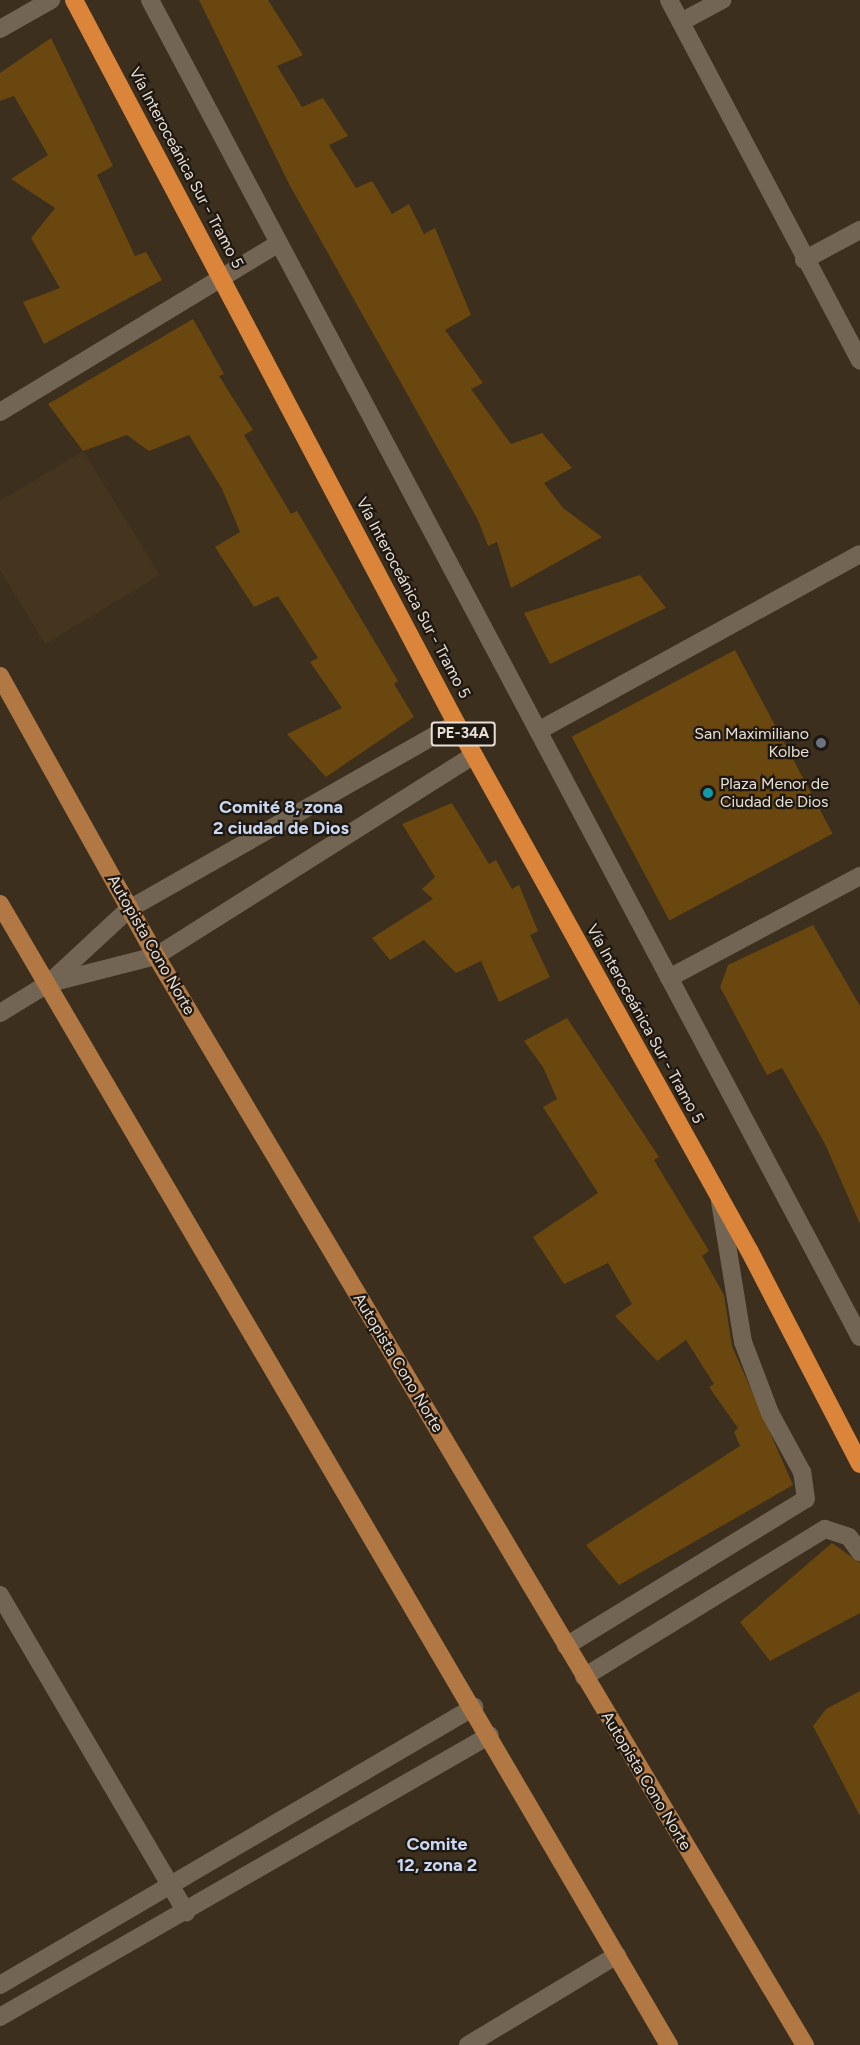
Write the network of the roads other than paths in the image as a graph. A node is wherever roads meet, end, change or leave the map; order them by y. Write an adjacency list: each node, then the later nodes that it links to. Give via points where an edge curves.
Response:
1 (51, 0): 7 (street)
2 (74, 0): 11 (highway, Vía Interoceánica Sur - Tramo 5 / PE-34A)
3 (150, 0): 9 (street)
4 (669, 0): 6 (street)
5 (722, 0): 6 (street)
6 (681, 22): 10 (street)
7 (0, 29)
8 (860, 230): 10 (street)
9 (279, 243): 11 (street); 17 (street)
10 (804, 260): 12 (street)
11 (222, 275): 13 (street); 16 (highway, Vía Interoceánica Sur - Tramo 5 / PE-34A)
12 (860, 361)
13 (0, 411)
14 (860, 554): 17 (street)
15 (0, 676): 21 (main road, Autopista Cono Norte)
16 (456, 723): 18 (highway, Vía Interoceánica Sur - Tramo 5 / PE-34A); 21 (street)
17 (538, 731): 23 (street)
18 (474, 755): 22 (street); 26 (highway, Vía Interoceánica Sur - Tramo 5 / PE-34A)
19 (860, 876): 23 (street)
20 (0, 904): 24 (main road)
21 (129, 909): 22 (main road, Autopista Cono Norte); 24 (street)
22 (156, 956): 24 (street); 31 (main road, Autopista Cono Norte)
23 (669, 978): 27 (street)
24 (49, 983): 25 (street); 33 (main road)
25 (0, 1013)
26 (719, 1197): 28 (highway, Vía Interoceánica Sur - Tramo 5 / PE-34A); 31 (street, via 743,1342 770,1413 802,1472 806,1499)
27 (860, 1337)
28 (860, 1464)
29 (860, 1552): 32 (street, via 849,1537 825,1529)
30 (0, 1595): 35 (street)
31 (566, 1646): 32 (main road, Autopista Cono Norte)
32 (584, 1677): 42 (main road, Autopista Cono Norte)
33 (474, 1707): 34 (main road); 35 (street)
34 (490, 1735): 36 (street); 37 (main road)
35 (170, 1885): 36 (street); 38 (street)
36 (186, 1912): 39 (street)
37 (617, 1955): 40 (street); 41 (main road)
38 (0, 1985)
39 (0, 2017)
40 (468, 2045)
41 (669, 2045)
42 (805, 2045)

